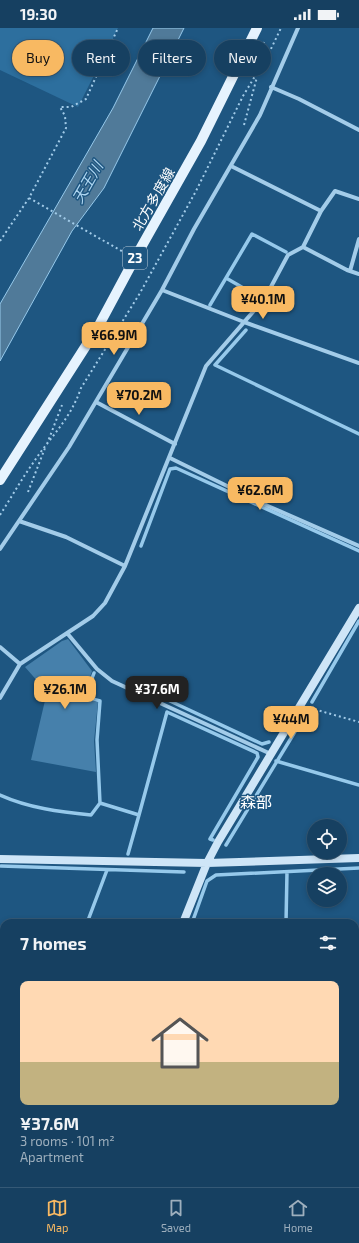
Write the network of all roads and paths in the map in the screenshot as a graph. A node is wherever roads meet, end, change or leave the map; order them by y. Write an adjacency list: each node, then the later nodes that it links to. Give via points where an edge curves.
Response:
1 (118, 28): 14 (path, via 86,99 71,107 60,107 65,116 66,128)
2 (257, 28): 20 (main road, 北方多度線 / 23, via 201,142)
3 (281, 28): 7 (path)
4 (298, 28): 10 (street)
5 (265, 35): 6 (path)
6 (264, 40)
7 (271, 47)
8 (256, 76): 11 (path)
9 (256, 76): 29 (path, via 140,292 81,388 76,403)
10 (272, 87): 12 (street); 13 (street, via 260,115)
11 (243, 128)
12 (359, 130)
13 (231, 166): 16 (street); 23 (street)
14 (29, 198): 18 (path); 20 (path)
15 (359, 199): 16 (street, via 335,191)
16 (321, 210): 19 (street)
17 (359, 239): 21 (street)
18 (0, 241)
19 (303, 247): 21 (street); 24 (street, via 288,255 265,298)
20 (135, 258): 31 (main road, 北方多度線 / 23, via 98,328)
21 (350, 271): 22 (street)
22 (359, 274)
23 (162, 290): 24 (street); 27 (street)
24 (244, 322): 25 (street); 28 (street, via 206,366)
25 (359, 363)
26 (64, 401): 29 (path)
27 (96, 402): 28 (street); 34 (street)
28 (175, 444): 30 (street)
29 (46, 446): 32 (path); 33 (path)
30 (170, 458): 35 (street, via 268,506); 37 (street)
31 (0, 480)
32 (28, 492)
33 (0, 515)
34 (19, 521): 36 (street); 37 (street, via 66,536)
35 (359, 546)
36 (0, 549)
37 (125, 566): 39 (street, via 105,603 93,616)
38 (359, 608): 43 (street)
39 (67, 632): 41 (street); 45 (street, via 97,669 112,681)
40 (0, 647): 41 (street)
41 (20, 664): 42 (street)
42 (0, 698)
43 (300, 705): 44 (path); 45 (street)
44 (359, 722)
45 (272, 754): 48 (street)
46 (359, 858): 48 (street)
47 (0, 859): 48 (street)
48 (207, 863): 49 (street)
49 (185, 919)

